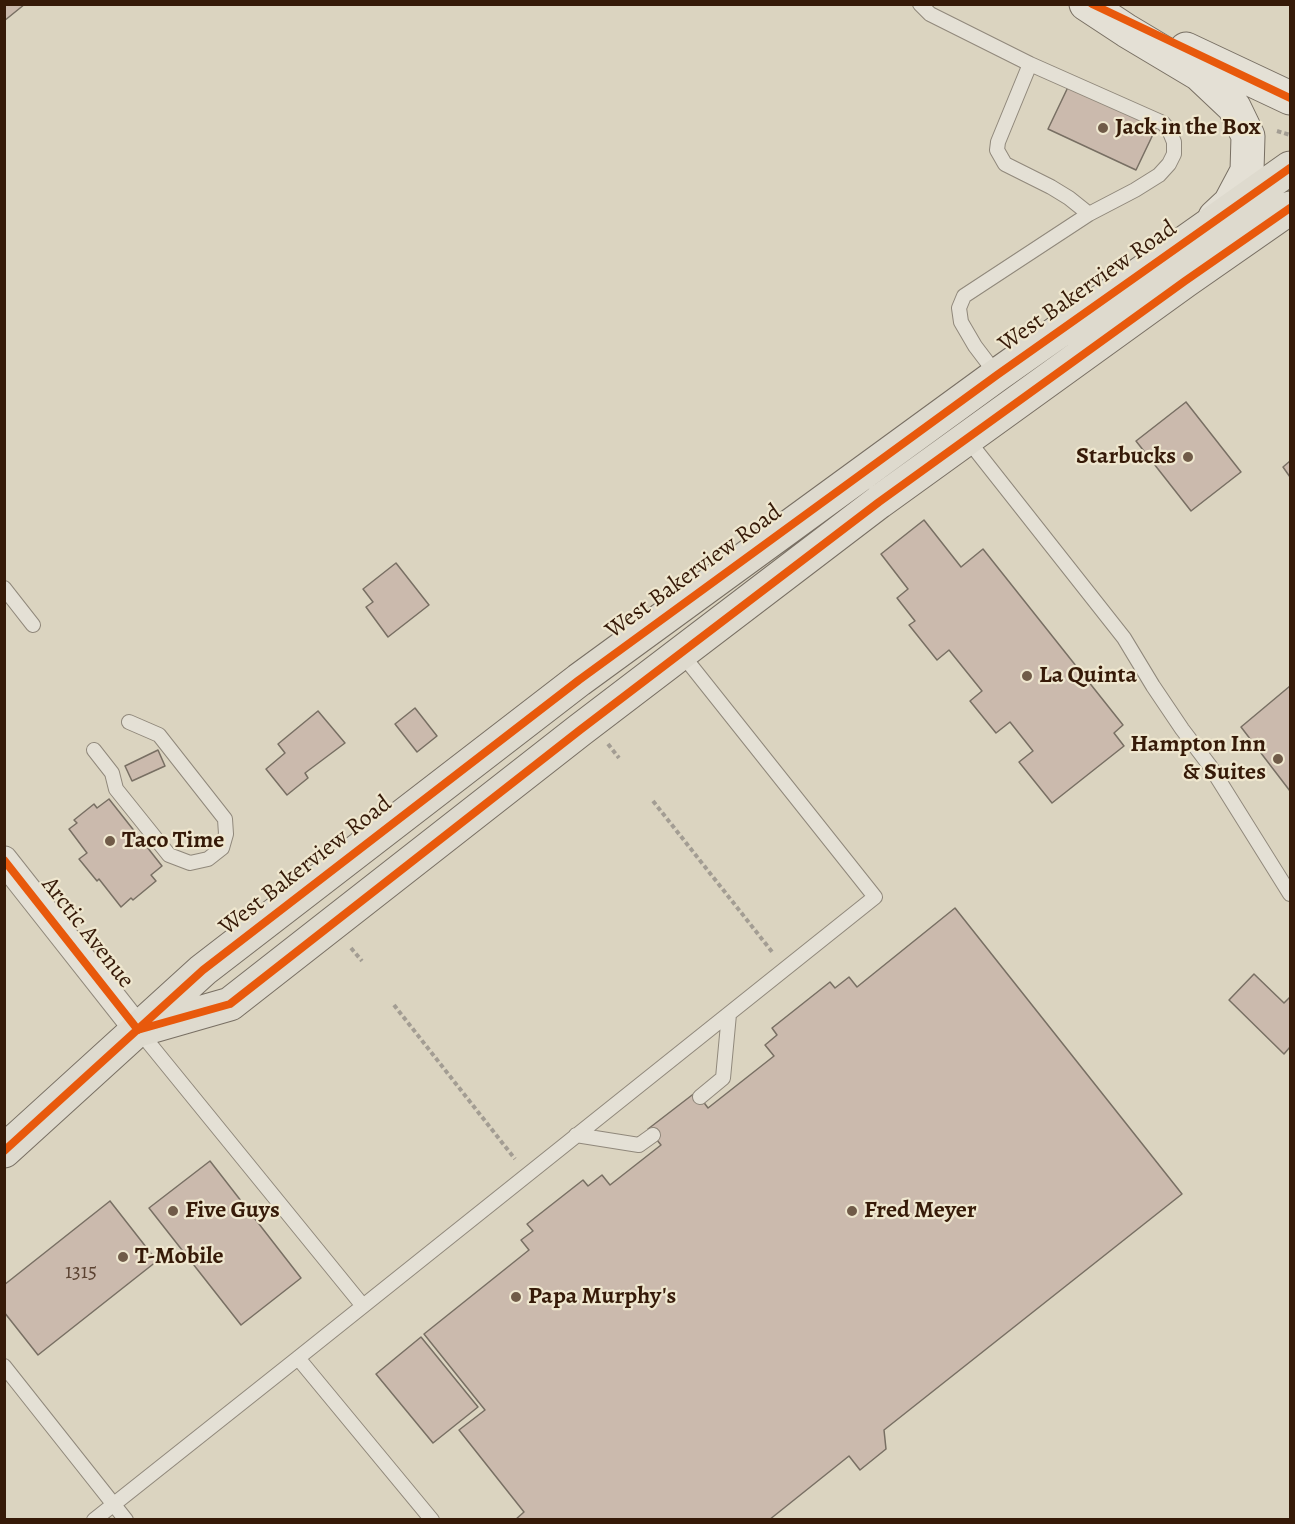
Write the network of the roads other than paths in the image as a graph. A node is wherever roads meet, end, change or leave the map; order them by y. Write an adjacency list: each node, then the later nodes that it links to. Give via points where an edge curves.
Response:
1 (920, 4): 4 (lane, via 930,14)
2 (1086, 4): 9 (main road, via 1199,74 1234,107 1248,136 1247,171 1230,203)
3 (1092, 4): 5 (main road)
4 (1030, 64): 8 (lane, via 998,142 1000,158); 8 (lane, via 1163,123 1174,142 1174,154 1159,175)
5 (1290, 98)
6 (1290, 168): 9 (main road, West Bakerview Road)
7 (1290, 208): 11 (main road, West Bakerview Road)
8 (1089, 214): 10 (lane, via 962,300 961,322)
9 (1197, 234): 10 (main road, West Bakerview Road)
10 (997, 375): 12 (main road, West Bakerview Road)
11 (967, 439): 15 (main road, West Bakerview Road); 19 (lane, via 1124,638)
12 (812, 509): 15 (main road, via 763,569 686,628); 21 (main road, West Bakerview Road, via 579,680 203,970)
13 (4, 588): 14 (lane)
14 (33, 625)
15 (681, 652): 20 (lane, via 875,897); 21 (main road, West Bakerview Road, via 230,1004)
16 (129, 722): 17 (lane, via 159,735 225,819 222,848 208,859 190,863 169,855 116,789 112,773)
17 (94, 750)
18 (4, 860): 21 (street, Arctic Avenue)
19 (1290, 894)
20 (729, 1014): 22 (lane, via 723,1078); 23 (lane)
21 (138, 1030): 25 (main road, West Bakerview Road); 26 (lane, Arctic Avenue)
22 (700, 1097)
23 (576, 1135): 24 (lane, via 639,1145); 26 (lane)
24 (652, 1135)
25 (4, 1151)
26 (363, 1306): 27 (lane)
27 (298, 1358): 29 (lane); 32 (lane)
28 (4, 1366): 29 (lane)
29 (114, 1504): 30 (lane); 31 (lane)
30 (94, 1520)
31 (126, 1520)
32 (432, 1520)

